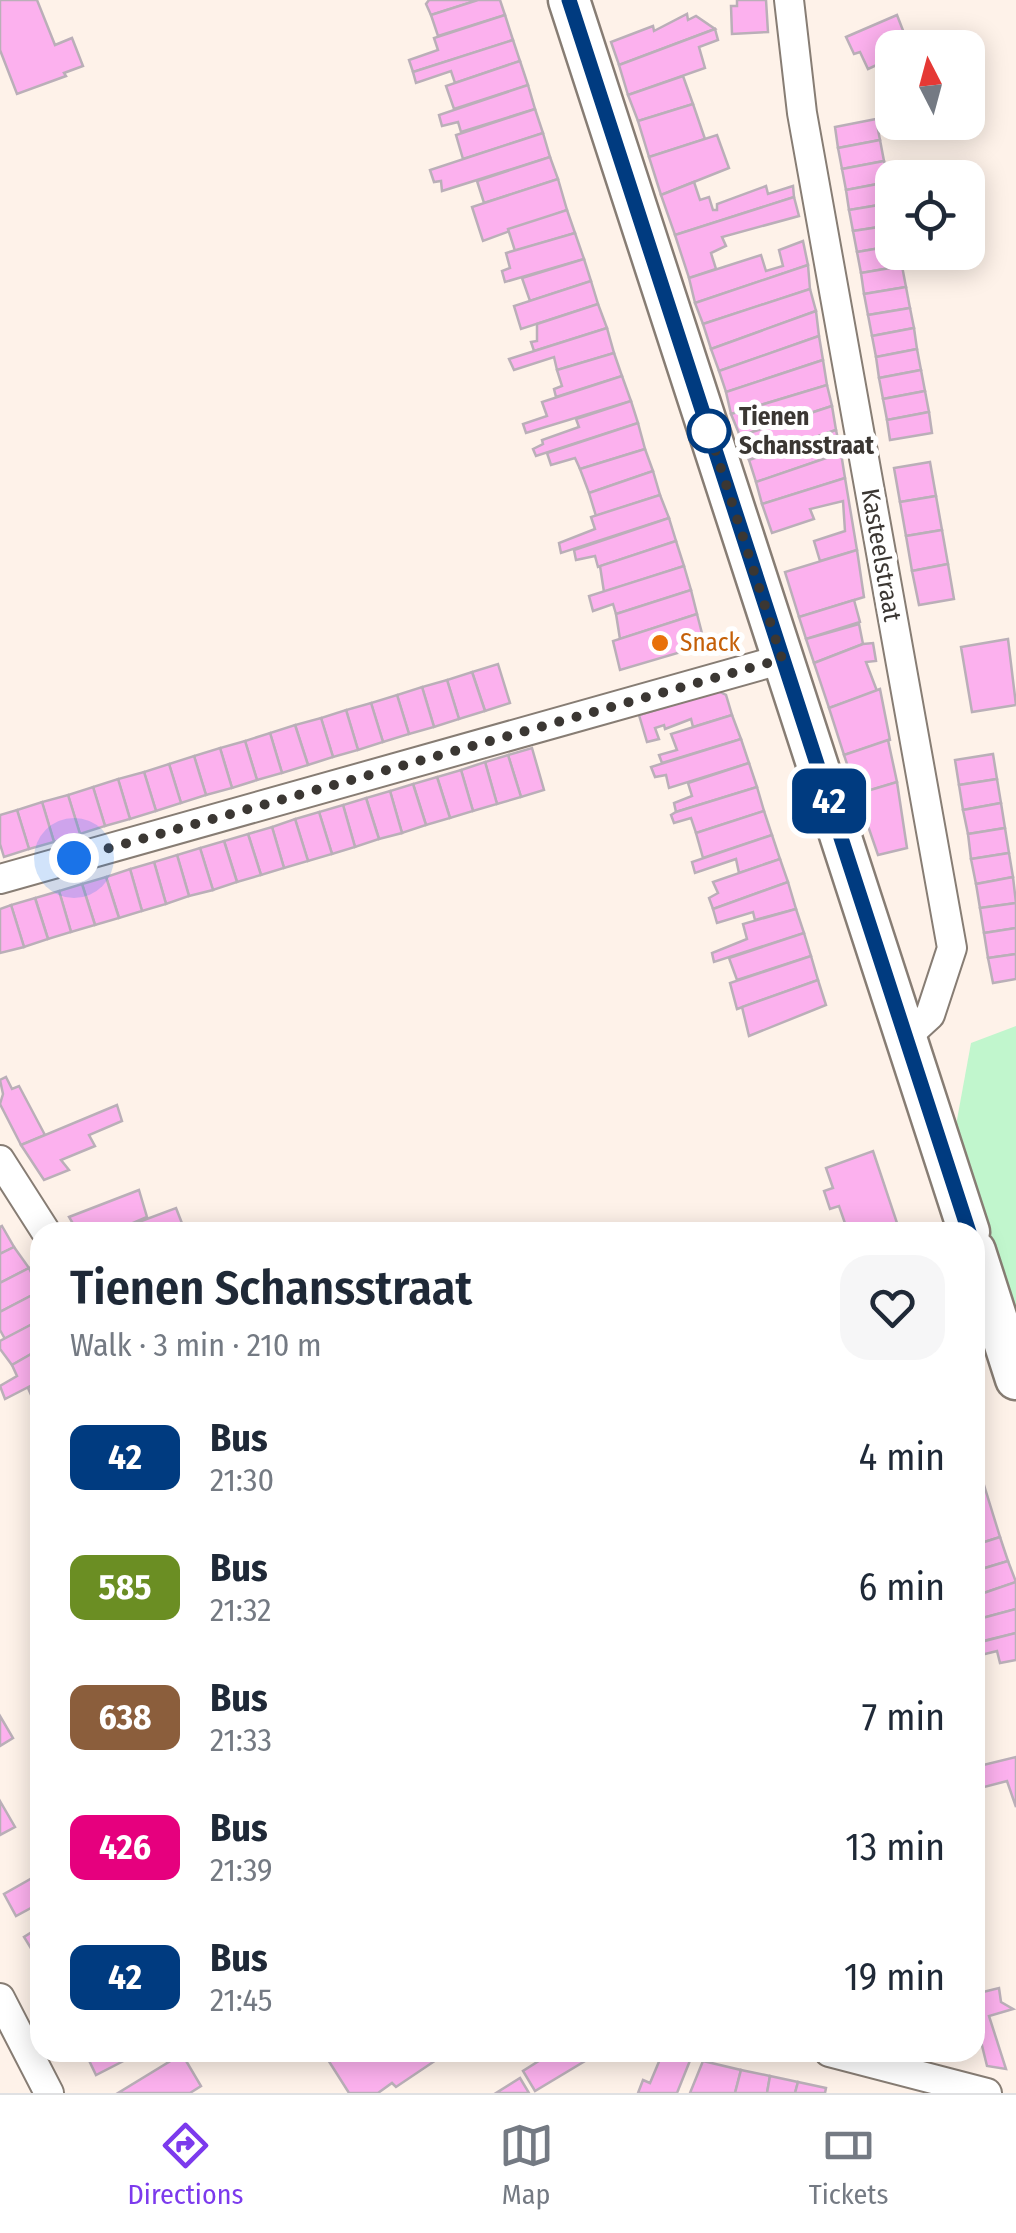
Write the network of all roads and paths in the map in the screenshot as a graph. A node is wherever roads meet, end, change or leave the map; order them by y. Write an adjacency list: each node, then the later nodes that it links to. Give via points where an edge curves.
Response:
1 (569, 0): 3 (main road)
2 (789, 0): 5 (street, Kasteelstraat, via 802,113 952,948 930,1014)
3 (782, 659): 4 (street); 5 (main road)
4 (0, 879)
5 (906, 1037): 8 (main road)
6 (0, 1160): 7 (street)
7 (40, 1222)
8 (966, 1222)
9 (985, 1283): 10 (main road)
10 (1016, 1379)
11 (0, 1998): 12 (street)
12 (30, 2056)
13 (33, 2062): 16 (street)
14 (861, 2062): 15 (street)
15 (944, 2088): 17 (street)
16 (49, 2093)
17 (987, 2093)

